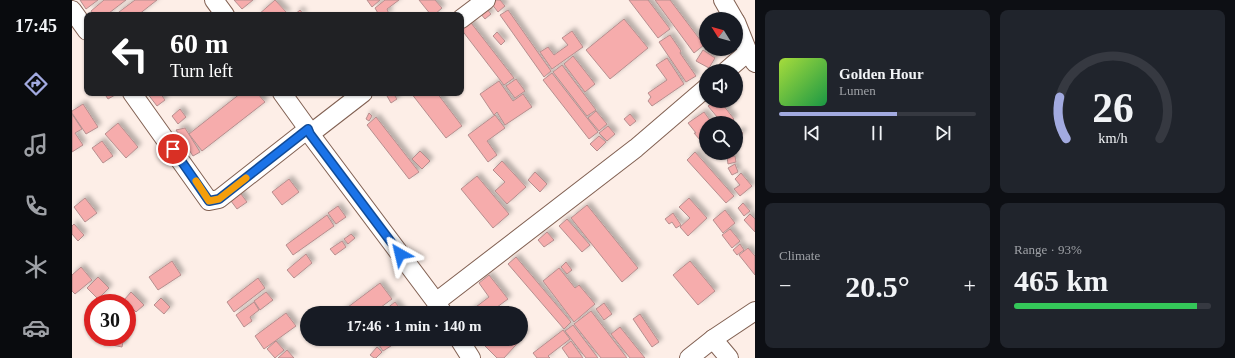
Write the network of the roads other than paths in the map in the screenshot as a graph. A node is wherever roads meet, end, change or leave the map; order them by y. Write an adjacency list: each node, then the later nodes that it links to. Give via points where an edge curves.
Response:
1 (214, 0): 6 (street)
2 (723, 0): 7 (street)
3 (739, 0): 8 (street)
4 (478, 2): 9 (street)
5 (72, 10): 10 (street)
6 (223, 12)
7 (730, 12)
8 (735, 12)
9 (464, 16)
10 (84, 27)
11 (743, 38): 12 (street)
12 (752, 58): 13 (street)
13 (740, 64)
14 (699, 94): 20 (street)
15 (134, 96): 18 (street, via 209,201 219,199)
16 (284, 96): 18 (street)
17 (359, 96): 18 (street)
18 (309, 131): 19 (street)
19 (438, 306)
20 (440, 306)
21 (755, 311): 22 (street)
22 (713, 339): 25 (street); 26 (street)
23 (463, 346): 24 (street)
24 (471, 358)
25 (689, 358)
26 (729, 358)

